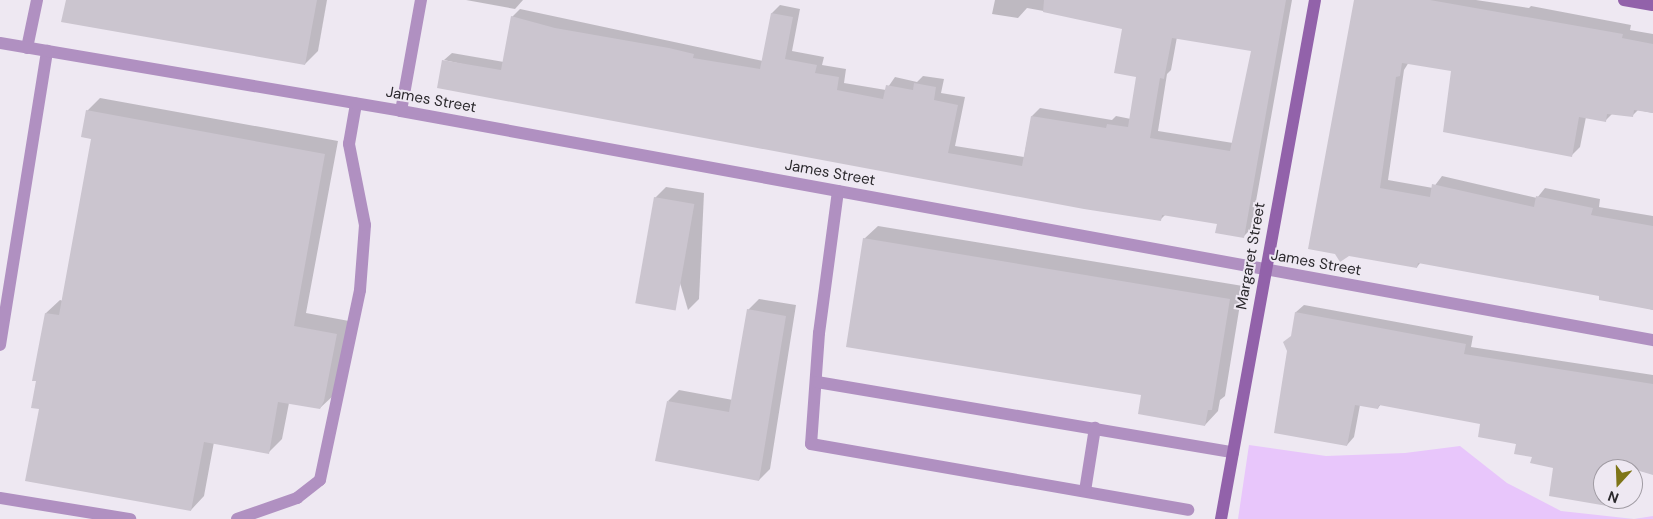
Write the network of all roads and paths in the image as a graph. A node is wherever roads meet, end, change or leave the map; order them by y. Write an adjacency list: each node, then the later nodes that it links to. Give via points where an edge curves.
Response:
1 (37, 0): 7 (street)
2 (420, 0): 10 (street)
3 (1314, 0): 12 (street, Margaret Street)
4 (1624, 0): 5 (street)
5 (1653, 5)
6 (0, 43): 7 (street, James Street)
7 (27, 48): 8 (street, James Street)
8 (47, 51): 9 (street, James Street); 14 (street)
9 (356, 104): 10 (street, James Street); 22 (street, via 349,144 364,225 360,290 320,480 297,498)
10 (401, 111): 11 (street, James Street)
11 (838, 191): 12 (street, James Street); 15 (street, via 820,324)
12 (1265, 271): 13 (street, James Street); 17 (street, Margaret Street)
13 (1653, 340)
14 (0, 345)
15 (817, 382): 16 (street); 18 (street, via 811,444)
16 (1096, 428): 17 (street); 18 (street)
17 (1233, 452): 23 (street, Margaret Street)
18 (1085, 491): 20 (street)
19 (0, 498): 21 (street)
20 (1188, 510)
21 (130, 519)
22 (237, 519)
23 (1221, 519)

